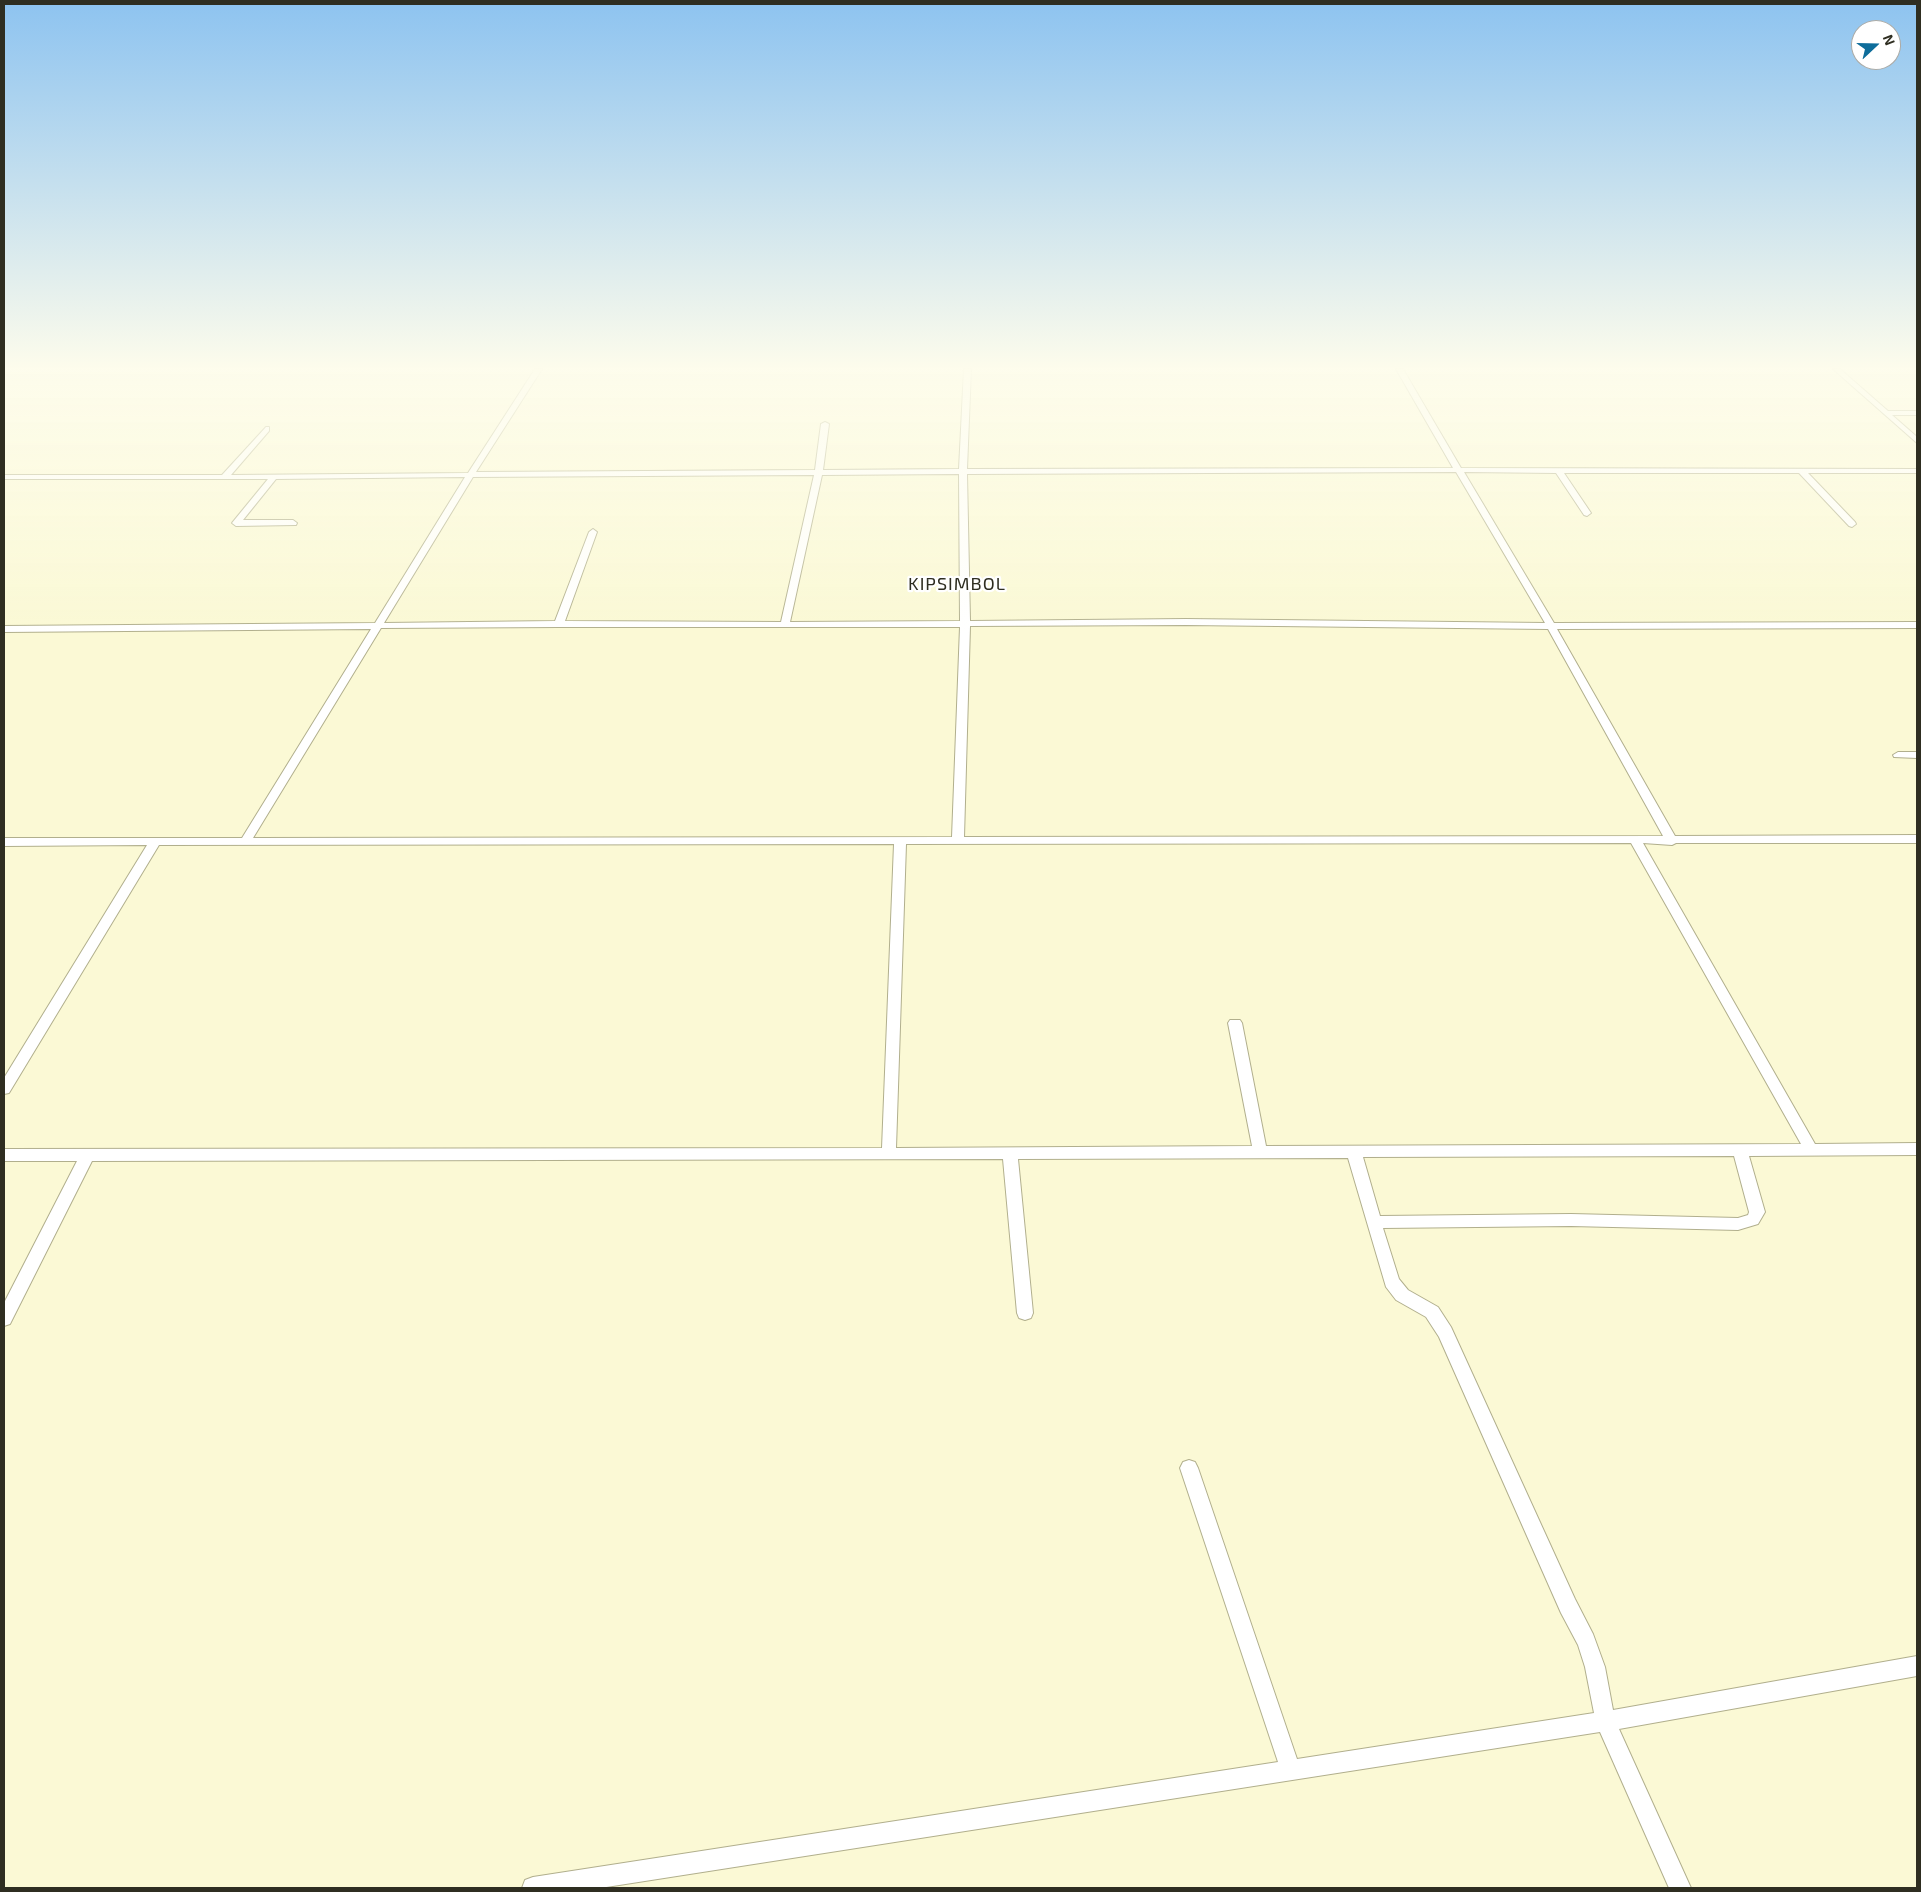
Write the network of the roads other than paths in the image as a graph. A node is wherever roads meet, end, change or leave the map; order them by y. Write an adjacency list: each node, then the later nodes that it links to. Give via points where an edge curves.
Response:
1 (241, 457): 13 (street)
2 (481, 457): 12 (street)
3 (820, 457): 11 (street)
4 (964, 457): 10 (street)
5 (1452, 457): 6 (street)
6 (1460, 470): 7 (street); 10 (street); 25 (street)
7 (1559, 471): 9 (street); 16 (street)
8 (1917, 471): 9 (street)
9 (1802, 472): 18 (street)
10 (963, 473): 11 (street); 21 (street)
11 (818, 474): 12 (street); 22 (street)
12 (470, 475): 15 (street); 24 (street)
13 (225, 476): 14 (street); 15 (street)
14 (4, 477)
15 (274, 477): 17 (street, via 236,523)
16 (1587, 512)
17 (293, 523)
18 (1852, 524)
19 (593, 532): 20 (street)
20 (559, 624): 22 (street); 24 (street)
21 (964, 624): 22 (street); 25 (street, via 1186,622); 29 (street)
22 (785, 625)
23 (1917, 625): 25 (street)
24 (379, 626): 26 (street); 36 (street)
25 (1551, 626): 34 (street)
26 (4, 629)
27 (1898, 755): 28 (street)
28 (1917, 755)
29 (958, 839): 31 (street); 33 (street)
30 (1917, 839): 34 (street)
31 (900, 840): 36 (street); 45 (street)
32 (156, 841): 35 (street); 36 (street); 38 (street)
33 (1636, 841): 34 (street); 39 (street)
34 (1672, 841)
35 (4, 842)
36 (245, 842)
37 (1235, 1023): 42 (street)
38 (4, 1089)
39 (1811, 1149): 40 (street); 41 (street)
40 (1917, 1149)
41 (1740, 1150): 43 (street); 48 (street, via 1758,1212 1753,1220 1738,1224 1571,1220)
42 (1260, 1151): 43 (street); 44 (street)
43 (1354, 1152): 48 (street)
44 (1010, 1153): 45 (street); 49 (street)
45 (889, 1154): 47 (street)
46 (4, 1155): 47 (street)
47 (87, 1156): 50 (street)
48 (1374, 1222): 53 (street, via 1392,1282 1402,1294 1432,1312 1445,1332 1586,1641 1595,1667)
49 (1025, 1313)
50 (4, 1319)
51 (1189, 1468): 54 (street)
52 (1917, 1666): 53 (street)
53 (1605, 1721): 54 (street); 56 (street)
54 (1291, 1770): 55 (street)
55 (533, 1888)
56 (1680, 1888)

